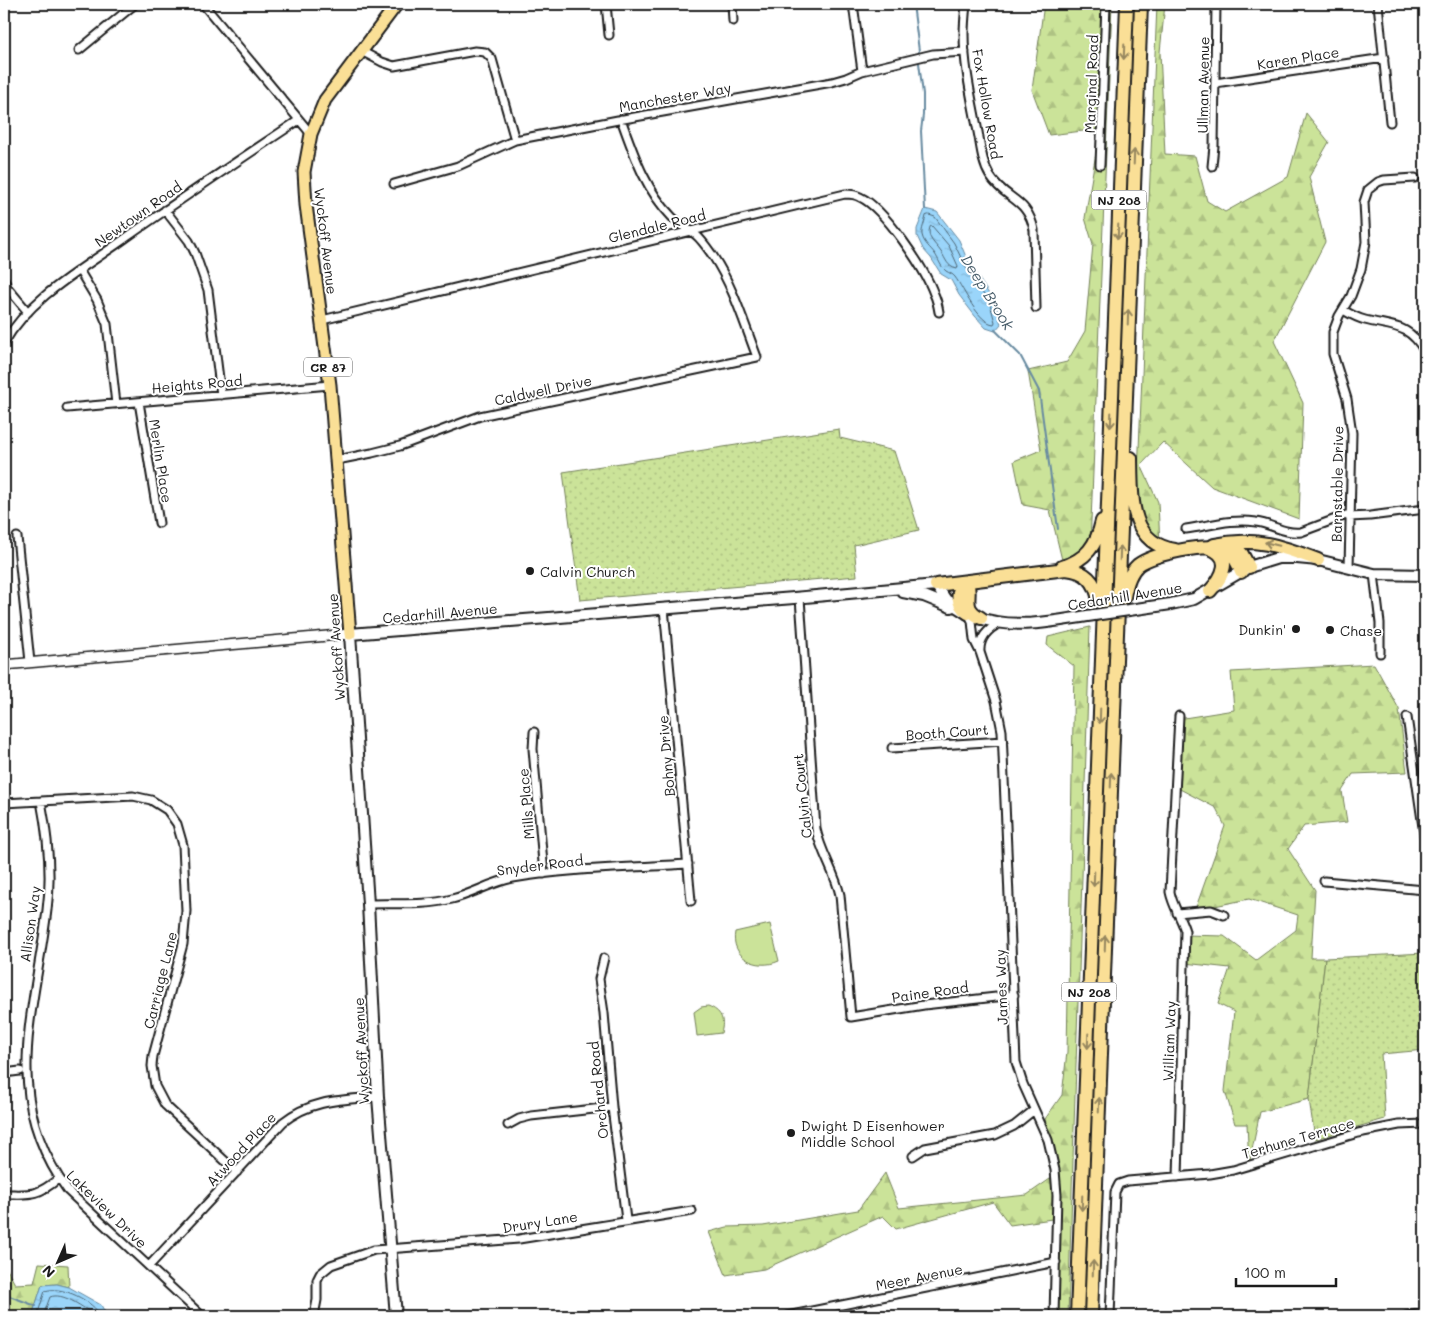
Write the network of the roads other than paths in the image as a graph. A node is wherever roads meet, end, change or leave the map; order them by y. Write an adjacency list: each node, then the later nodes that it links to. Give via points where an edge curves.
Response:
1 (134, 4): 15 (street)
2 (203, 4): 22 (street)
3 (398, 4): 16 (main road, Wyckoff Avenue / CR 87)
4 (606, 4): 14 (street)
5 (732, 4): 13 (street)
6 (853, 4): 19 (street)
7 (966, 4): 17 (street, Fox Hollow Road)
8 (1106, 4): 26 (street, Marginal Road)
9 (1127, 4): 47 (highway, NJ 208, one-way to 47)
10 (1141, 4): 41 (highway, NJ 208, one-way to 10)
11 (1216, 4): 20 (street, Ullman Avenue)
12 (1378, 4): 18 (street)
13 (733, 21)
14 (609, 35)
15 (79, 50)
16 (363, 52): 24 (main road, Wyckoff Avenue / CR 87, via 334,86); 25 (street, via 394,66 475,51 485,52 492,59)
17 (965, 52): 19 (street, Manchester Way, via 933,54); 34 (street, Fox Hollow Road, via 984,164 993,181 1025,207 1033,220)
18 (1384, 58): 20 (street, Karen Place); 23 (street)
19 (862, 71): 21 (street, Manchester Way, via 832,82)
20 (1215, 83): 27 (street, Ullman Avenue)
21 (622, 119): 25 (street, Manchester Way); 31 (street, via 650,190 670,215)
22 (299, 120): 24 (street); 30 (street, Newtown Road)
23 (1390, 122)
24 (310, 134): 38 (main road, Wyckoff Avenue / CR 87, via 304,190)
25 (515, 140): 29 (street, Manchester Way, via 458,166)
26 (1100, 165)
27 (1212, 166)
28 (1415, 178): 35 (street, Barnstable Drive, via 1384,180 1368,190 1364,202 1364,255 1357,282)
29 (394, 184)
30 (165, 210): 32 (street, Newtown Road); 43 (street, via 196,253 208,290)
31 (690, 231): 37 (street, Glendale Road, via 845,194 859,196 876,208 901,238 931,286); 38 (street, Glendale Road); 48 (street, Caldwell Drive, via 698,236 712,255 726,280 757,357 480,416 400,446)
32 (79, 270): 36 (street, Newtown Road); 45 (street, via 97,300 106,324)
33 (4, 278): 36 (street, via 7,287)
34 (1036, 308)
35 (1343, 310): 40 (street, via 1358,318 1400,327 1415,338); 50 (street, Barnstable Drive, via 1335,324 1332,343 1352,433)
36 (28, 312): 39 (street, Newtown Road)
37 (938, 312)
38 (322, 320): 42 (main road, Wyckoff Avenue / CR 87)
39 (4, 343)
40 (1425, 352)
41 (1127, 365): 56 (highway, via 1136,519 1154,544); 80 (highway, NJ 208, one-way to 41)
42 (330, 385): 43 (street, Heights Road); 48 (main road, Wyckoff Avenue / CR 87)
43 (221, 394): 44 (street, Heights Road)
44 (139, 402): 45 (street, Heights Road); 51 (street, Merlin Place)
45 (116, 404): 46 (street, Heights Road)
46 (67, 408)
47 (1110, 444): 59 (highway, via 1102,522 1097,540 1081,559); 77 (highway, NJ 208)
48 (337, 460): 72 (main road, Wyckoff Avenue / CR 87)
49 (1425, 509): 50 (street, via 1370,516)
50 (1349, 515): 52 (street, via 1294,533 1246,521); 58 (street, Barnstable Drive)
51 (159, 524)
52 (1186, 529)
53 (17, 538): 75 (street)
54 (1221, 543): 55 (highway); 57 (highway, one-way to 54, via 1266,542); 60 (highway, via 1238,550)
55 (1204, 547): 56 (highway); 60 (highway, via 1229,552); 66 (highway, via 1218,553 1224,563 1223,574)
56 (1183, 550): 80 (highway, via 1144,562 1129,577)
57 (1318, 560): 58 (main road, Cedarhill Avenue); 60 (main road, Cedarhill Avenue, via 1278,558)
58 (1349, 568): 61 (main road, Cedarhill Avenue)
59 (1058, 569): 63 (highway); 77 (highway, via 1080,572 1096,586)
60 (1245, 570): 66 (main road, Cedarhill Avenue)
61 (1374, 574): 62 (main road, Cedarhill Avenue); 74 (street)
62 (1425, 575)
63 (967, 581): 64 (highway); 69 (highway, via 960,587 958,599); 70 (highway, via 970,609)
64 (936, 585): 65 (main road, Cedarhill Avenue); 69 (main road, Cedarhill Avenue, via 946,600)
65 (880, 590): 67 (main road, Cedarhill Avenue); 69 (main road, Cedarhill Avenue, via 913,593)
66 (1210, 591): 71 (main road, Cedarhill Avenue, bridge, via 1182,602 1034,624)
67 (800, 598): 68 (main road, Cedarhill Avenue); 97 (street, Calvin Court, via 816,829 840,895)
68 (664, 608): 72 (main road, Cedarhill Avenue); 87 (street, Bohny Drive)
69 (968, 613): 70 (main road, Cedarhill Avenue); 73 (street, James Way)
70 (981, 618): 71 (main road, Cedarhill Avenue)
71 (1000, 623): 73 (street, via 983,637)
72 (350, 634): 75 (street, Cedarhill Avenue); 92 (main road, Wyckoff Avenue / CR 87)
73 (980, 652): 82 (street, James Way, via 998,711)
74 (1380, 653)
75 (30, 662): 76 (street, Cedarhill Avenue)
76 (4, 665)
77 (1102, 668): 123 (highway, NJ 208, one-way to 123)
78 (1178, 716): 93 (street, William Way, via 1170,892)
79 (1408, 717): 86 (street)
80 (1113, 724): 124 (highway, NJ 208, one-way to 80)
81 (534, 732): 88 (street, Mills Place)
82 (1003, 741): 83 (street, Booth Court); 96 (street, James Way)
83 (892, 748)
84 (41, 801): 85 (street, Carriage Lane); 98 (street, Allison Way, via 49,854 48,909); 108 (street, Carriage Lane, via 142,797 167,810 177,824 183,845 186,926 180,961 153,1056 153,1075 165,1104)
85 (4, 803)
86 (1425, 841)
87 (688, 864): 88 (street, Snyder Road); 91 (street, Bohny Drive)
88 (544, 874): 92 (street, Snyder Road, via 496,882 465,896 435,902)
89 (1324, 882): 90 (street)
90 (1425, 890)
91 (691, 901)
92 (368, 904): 101 (main road, Wyckoff Avenue / CR 87)
93 (1177, 913): 94 (street, via 1211,910); 109 (street, William Way, via 1184,931)
94 (1224, 915)
95 (604, 958): 102 (street, Orchard Road, via 599,979)
96 (1014, 995): 97 (street, Paine Road, via 924,1004); 104 (street, James Way, via 1016,1062)
97 (851, 1017)
98 (20, 1071): 99 (street); 100 (street)
99 (4, 1073)
100 (20, 1087)
101 (378, 1097): 108 (street, Atwood Place, via 323,1102 302,1109 283,1122); 114 (main road, Wyckoff Avenue / CR 87)
102 (612, 1107): 106 (street, via 530,1116); 113 (street, Orchard Road)
103 (23, 1108): 110 (street, Lakeview Drive, via 37,1145)
104 (1034, 1110): 107 (street, via 1014,1126 995,1135 926,1148); 115 (street, James Way, via 1048,1140 1055,1170)
105 (1425, 1124): 109 (street, Terhune Terrace, via 1378,1128 1256,1164)
106 (508, 1125)
107 (913, 1156)
108 (237, 1172): 116 (street, Atwood Place)
109 (1178, 1177): 125 (street, via 1124,1182 1114,1192)
110 (58, 1179): 111 (street, via 34,1194); 116 (street, Lakeview Drive)
111 (4, 1194)
112 (692, 1211): 113 (street, Drury Lane)
113 (626, 1220): 114 (street, Drury Lane, via 519,1239)
114 (390, 1247): 119 (street, Drury Lane, via 325,1269 317,1280); 120 (main road, Wyckoff Avenue / CR 87)
115 (1056, 1262): 121 (street, Meer Avenue); 122 (street, James Way)
116 (149, 1266): 118 (street, Lakeview Drive)
117 (1425, 1313): 126 (street)
118 (202, 1316)
119 (314, 1316)
120 (396, 1316)
121 (787, 1316)
122 (1054, 1316)
123 (1077, 1316)
124 (1091, 1316)
125 (1110, 1316)
126 (1406, 1316)

